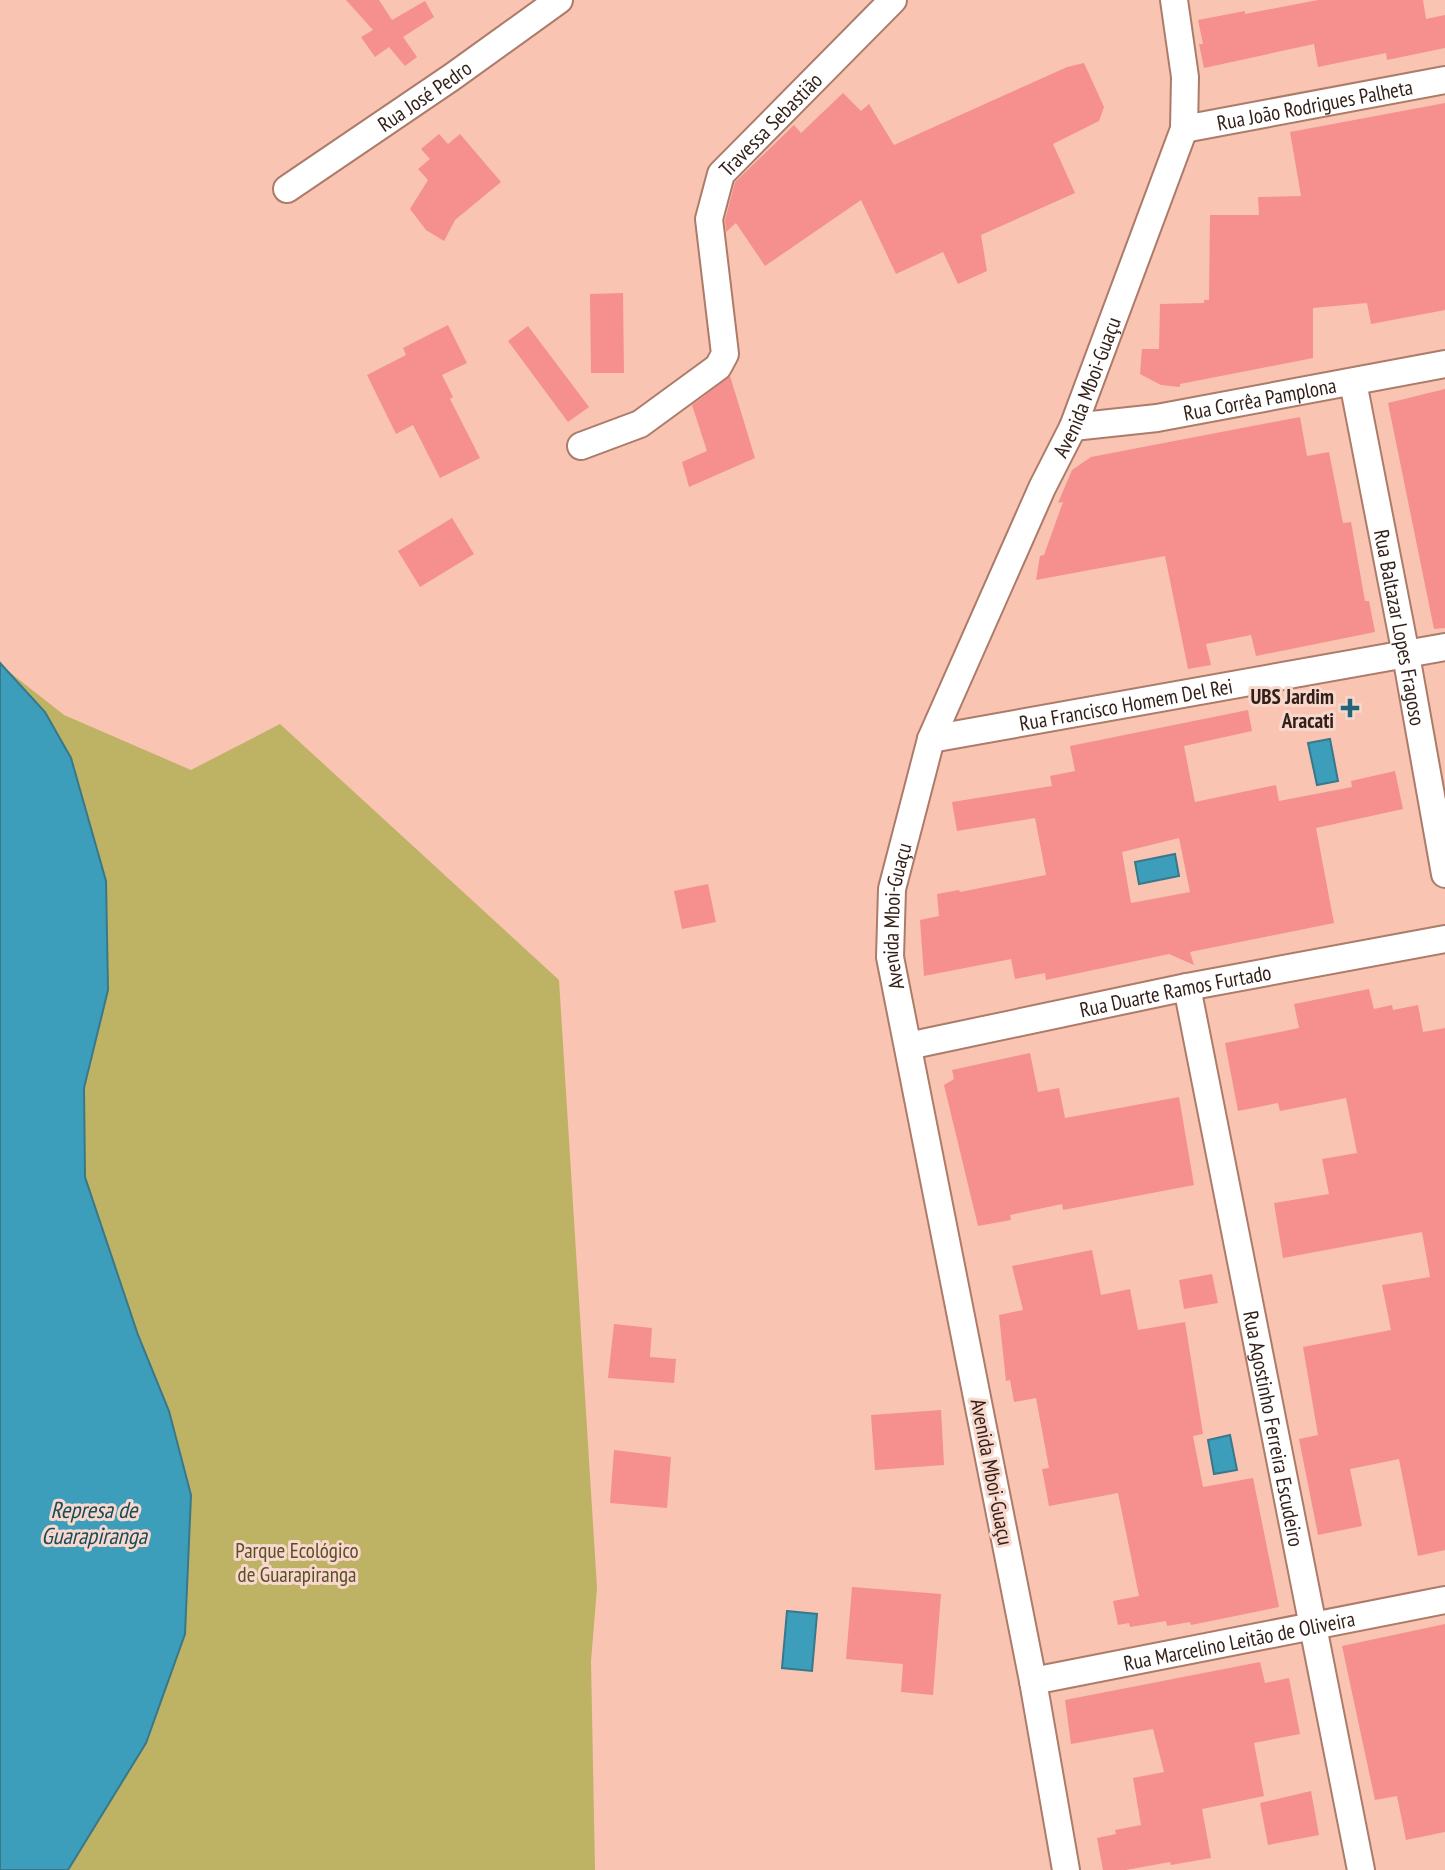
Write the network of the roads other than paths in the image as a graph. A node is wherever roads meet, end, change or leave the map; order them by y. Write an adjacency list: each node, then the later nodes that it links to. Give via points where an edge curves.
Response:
1 (559, 0): 6 (street, Rua José Pedro)
2 (893, 0): 10 (street, Travessa Sebastião, via 721,174 709,219 725,354 718,367 640,424)
3 (1174, 0): 5 (street, Avenida Mboi-Guaçu, via 1185,78)
4 (1445, 80): 5 (street, Rua João Rodrigues Palheta)
5 (1184, 129): 9 (street, Avenida Mboi-Guaçu)
6 (287, 189)
7 (1445, 364): 8 (street, Rua Corrêa Pamplona)
8 (1353, 382): 9 (street, Rua Corrêa Pamplona, via 1157,418); 12 (street, Rua Baltazar Lopes Fragoso)
9 (1073, 427): 13 (street, Avenida Mboi-Guaçu)
10 (581, 446)
11 (1445, 647): 12 (street, Rua Francisco Homem Del Rei)
12 (1406, 655): 13 (street, Rua Francisco Homem Del Rei); 14 (street, Rua Baltazar Lopes Fragoso)
13 (932, 739): 17 (street, Avenida Mboi-Guaçu, via 892,889 890,957)
14 (1445, 874)
15 (1445, 939): 16 (street, Rua Duarte Ramos Furtado)
16 (1187, 986): 17 (street, Rua Duarte Ramos Furtado); 19 (street, Rua Agostinho Ferreira Escudeiro)
17 (908, 1046): 20 (street, Avenida Mboi-Guaçu)
18 (1445, 1600): 19 (street, Rua Marcelino Leitão de Oliveira)
19 (1313, 1625): 20 (street, Rua Marcelino Leitão de Oliveira); 22 (street, Rua Agostinho Ferreira Escudeiro)
20 (1033, 1681): 21 (street, Avenida Mboi-Guaçu)
21 (1066, 1870)
22 (1362, 1870)

